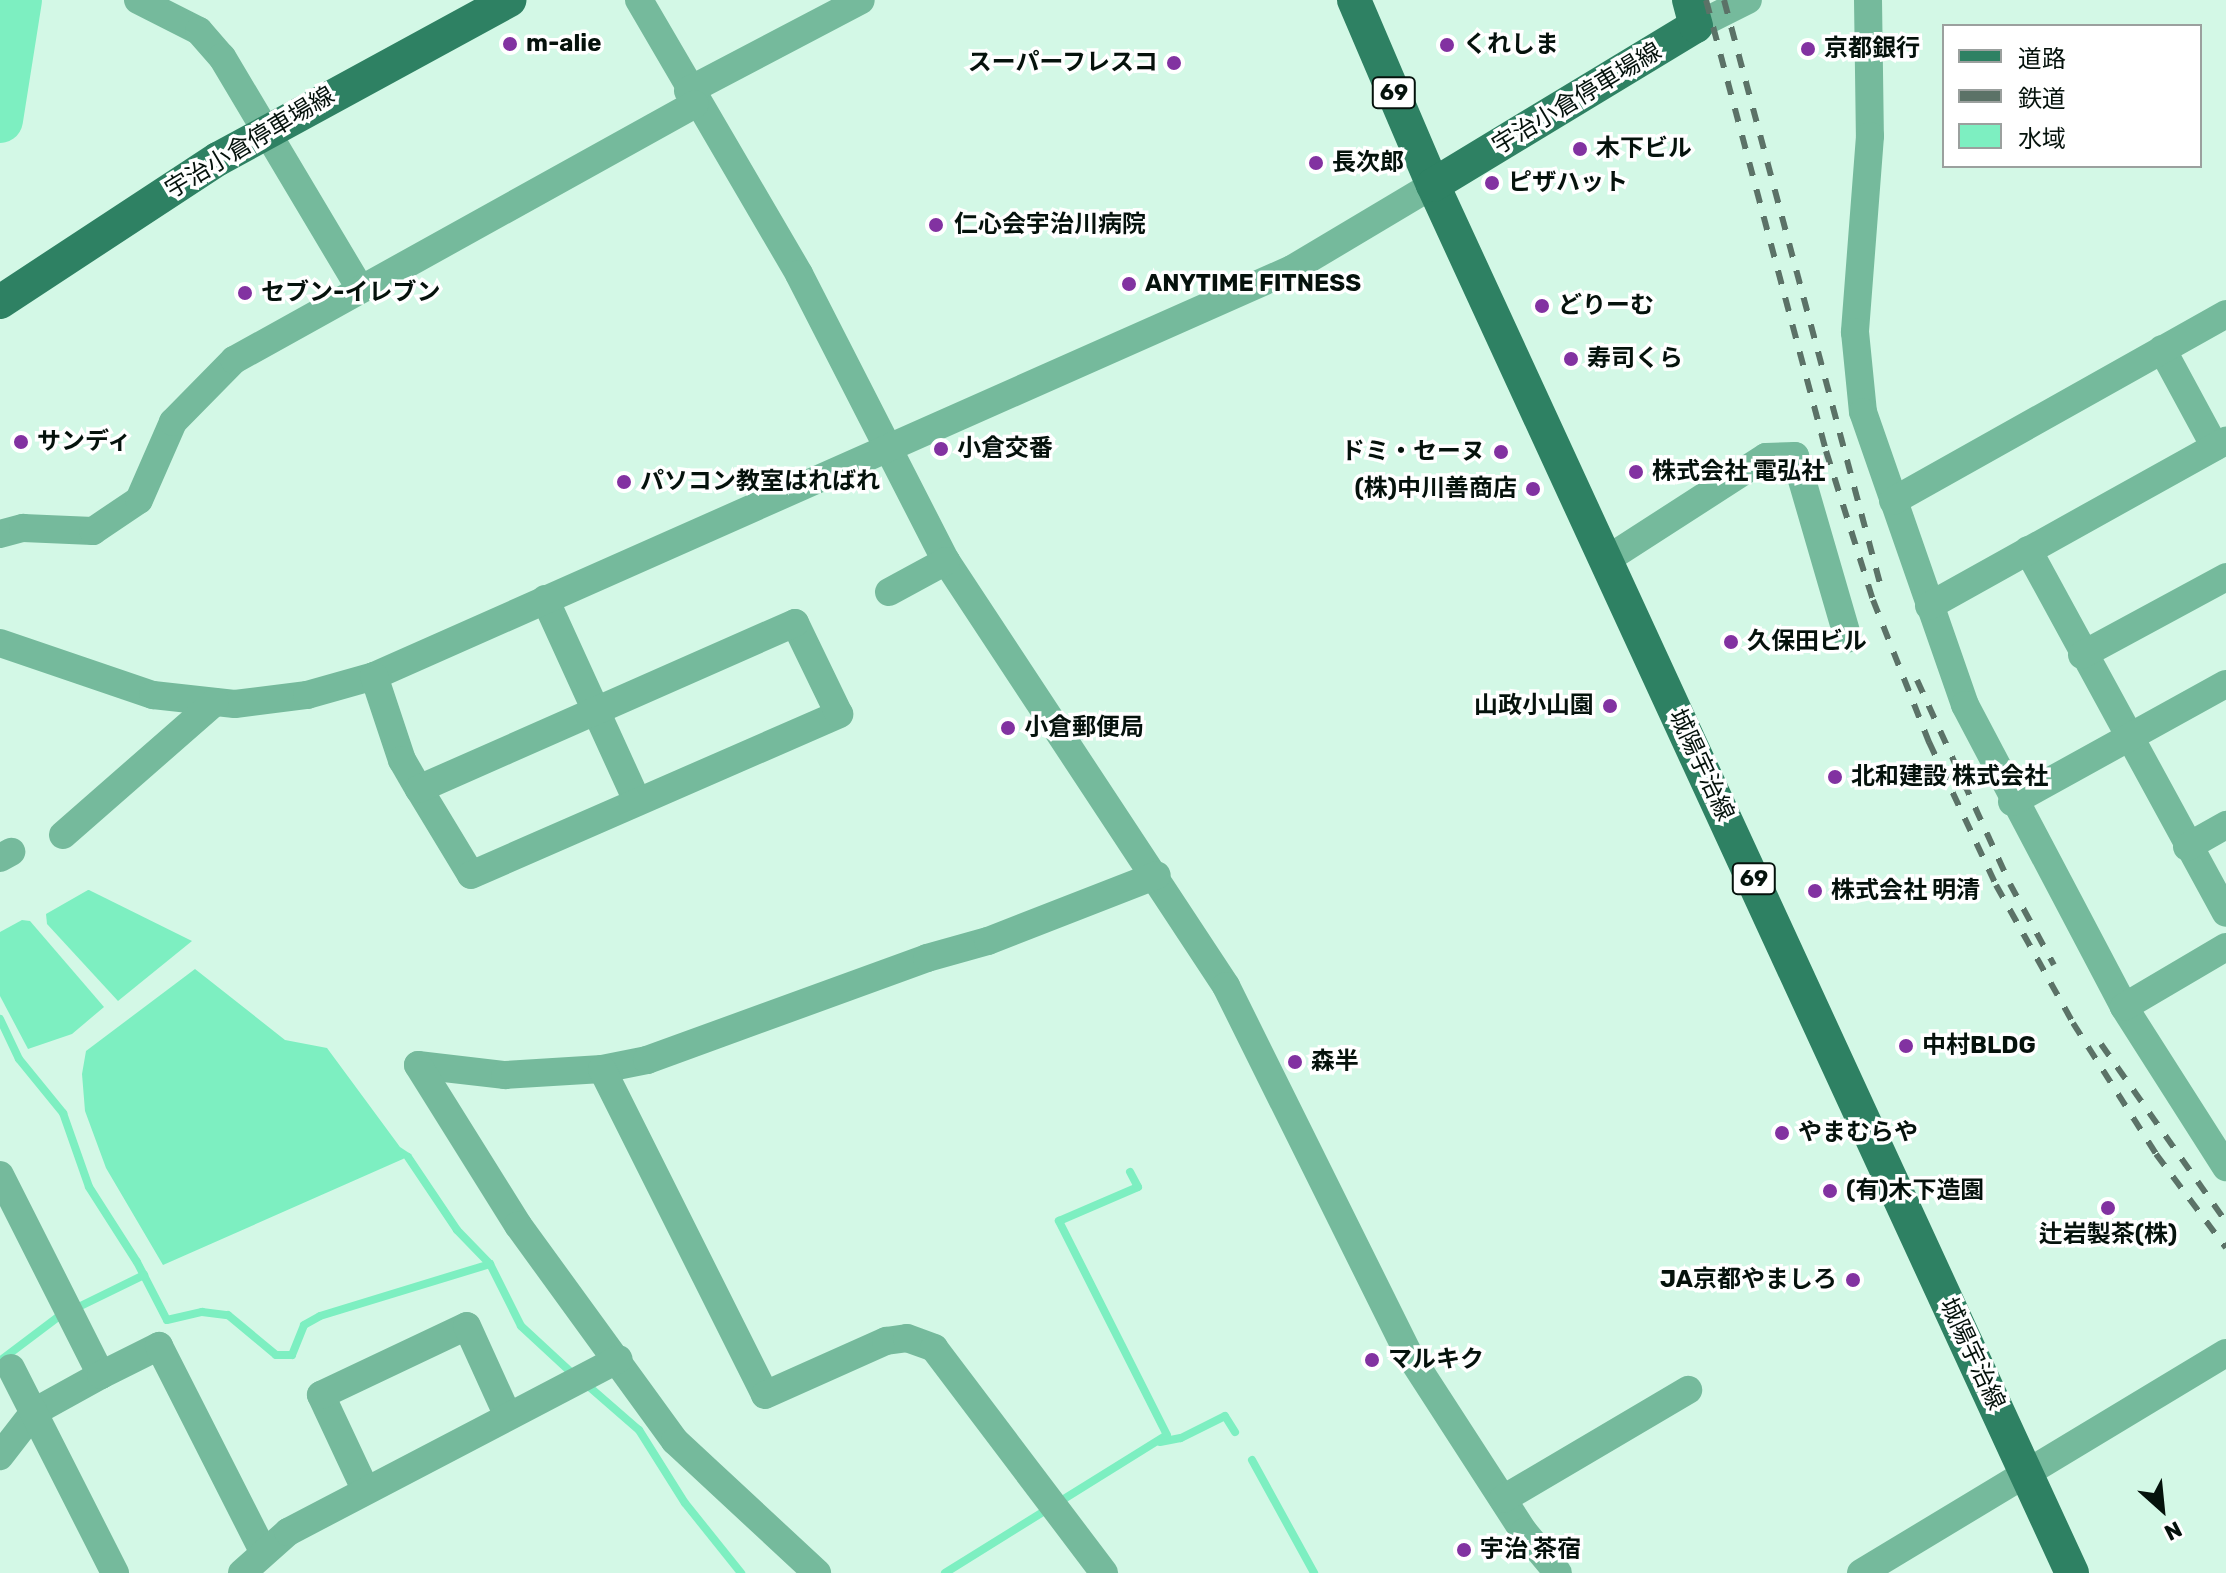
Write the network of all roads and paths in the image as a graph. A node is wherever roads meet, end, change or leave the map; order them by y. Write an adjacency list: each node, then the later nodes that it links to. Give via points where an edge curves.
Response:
1 (138, 0): 11 (street, via 199,31 222,57)
2 (510, 0): 11 (main road, 宇治小倉停車場線)
3 (639, 0): 10 (street)
4 (861, 0): 8 (street)
5 (1354, 0): 12 (main road, 城陽宇治線 / 69)
6 (1748, 0): 9 (street)
7 (1868, 0): 19 (street, via 1870,136 1855,332 1863,412)
8 (821, 9): 10 (street)
9 (1693, 13): 12 (main road, 宇治小倉停車場線)
10 (692, 97): 13 (street); 18 (street, via 799,274)
11 (267, 131): 13 (street); 14 (main road, 宇治小倉停車場線)
12 (1433, 185): 18 (street, via 1292,269); 22 (main road, 城陽宇治線 / 69)
13 (359, 287): 20 (street, via 234,360 173,422 139,500 105,524 93,531 23,528)
14 (0, 302)
15 (2226, 314): 16 (street)
16 (2162, 349): 17 (street); 19 (street)
17 (2220, 444): 21 (street)
18 (887, 448): 23 (street); 26 (street)
19 (1893, 501): 27 (street)
20 (0, 534)
21 (2028, 550): 27 (street); 30 (street)
22 (1606, 560): 28 (street, via 1766,457 1795,456); 57 (main road, 城陽宇治線 / 69)
23 (946, 561): 25 (street); 42 (street)
24 (2226, 577): 30 (street)
25 (889, 592)
26 (545, 599): 31 (street); 34 (street)
27 (1929, 606): 38 (street, via 1965,705)
28 (1848, 638)
29 (0, 643): 33 (street, via 153,695)
30 (2082, 655): 35 (street)
31 (374, 676): 33 (street, via 307,695); 36 (street, via 402,760)
32 (2226, 684): 35 (street)
33 (215, 702): 40 (street)
34 (596, 711): 36 (street); 37 (street); 37 (street, via 795,623 839,714)
35 (2128, 738): 38 (street); 41 (street)
36 (419, 789): 37 (street, via 471,875)
37 (637, 801)
38 (2012, 802): 45 (street)
39 (2226, 825): 41 (street)
40 (63, 835)
41 (2187, 847): 43 (street)
42 (1157, 875): 46 (street, via 712,1039); 59 (street, via 1226,986 1410,1356)
43 (2226, 913)
44 (2226, 947): 45 (street)
45 (2124, 1007): 47 (street)
46 (602, 1069): 50 (street, via 505,1075 418,1065 518,1225); 64 (street, via 765,1395 886,1341 907,1338 934,1348)
47 (2226, 1167)
48 (0, 1175): 52 (street)
49 (2226, 1353): 57 (street)
50 (619, 1359): 55 (street); 63 (street, via 675,1441)
51 (11, 1368): 54 (street)
52 (101, 1375): 54 (street); 60 (street, via 159,1346)
53 (1688, 1390): 59 (street)
54 (34, 1412): 56 (street); 61 (street)
55 (507, 1414): 58 (street); 58 (street, via 467,1326 321,1395)
56 (0, 1456)
57 (2028, 1474): 66 (street); 67 (main road, 城陽宇治線 / 69)
58 (365, 1489): 60 (street)
59 (1503, 1499): 65 (street)
60 (263, 1551): 62 (street)
61 (115, 1573)
62 (242, 1573)
63 (817, 1573)
64 (1103, 1573)
65 (1558, 1573)
66 (1861, 1573)
67 (2072, 1573)

